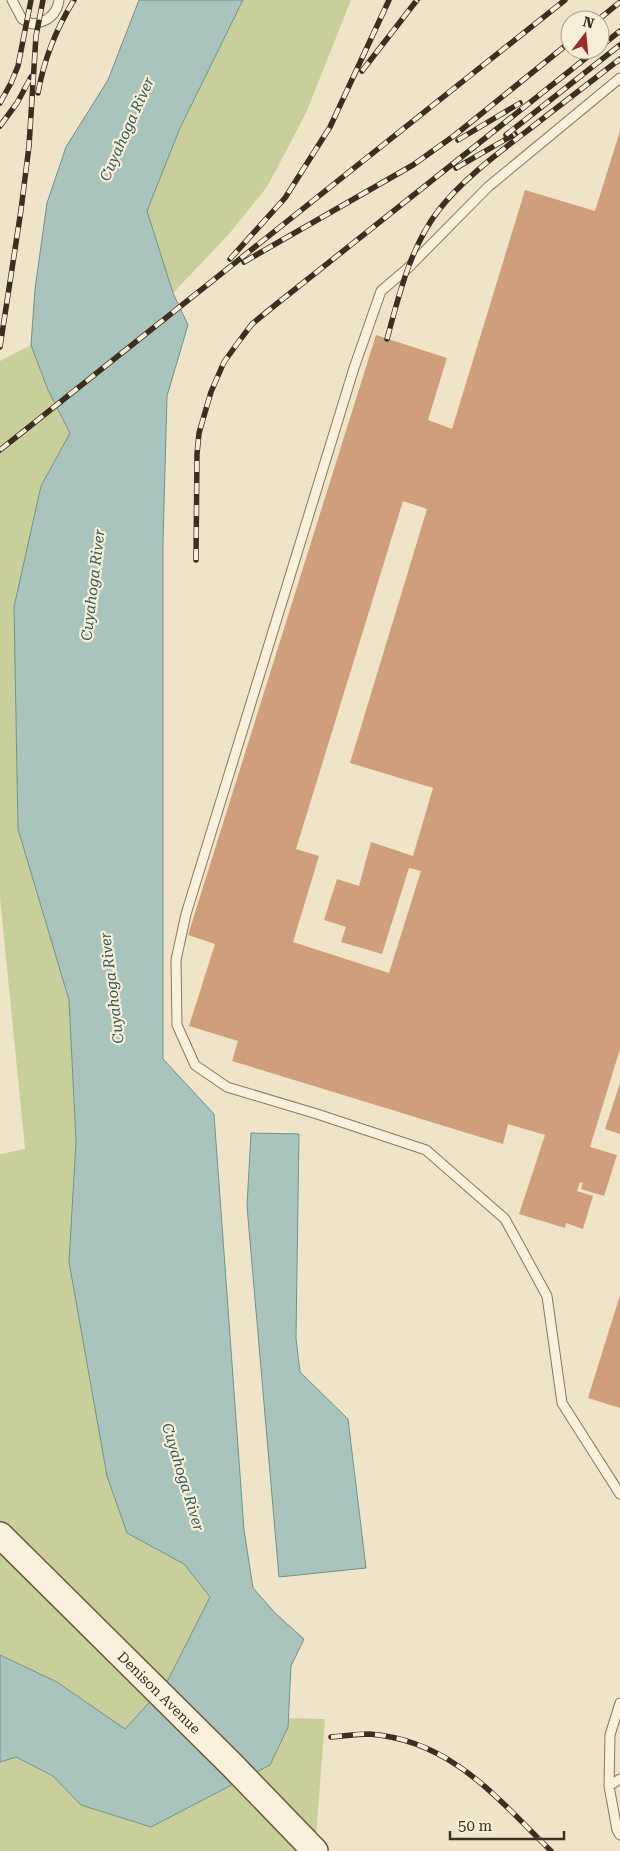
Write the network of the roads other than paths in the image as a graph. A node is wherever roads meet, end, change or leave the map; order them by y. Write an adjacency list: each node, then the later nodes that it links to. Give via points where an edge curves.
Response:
1 (12, 0): 2 (lane, via 22,19 32,24 50,18)
2 (59, 0)
3 (620, 78): 4 (lane, via 488,187 381,291 354,368 189,904 176,960 177,1026 195,1066 227,1087 426,1150 505,1219 547,1296 562,1403)
4 (620, 1494)
5 (0, 1535): 10 (main road, Denison Avenue)
6 (620, 1703): 8 (lane, via 610,1735)
7 (620, 1779): 8 (lane)
8 (609, 1786): 9 (lane)
9 (620, 1835)
10 (315, 1851)

